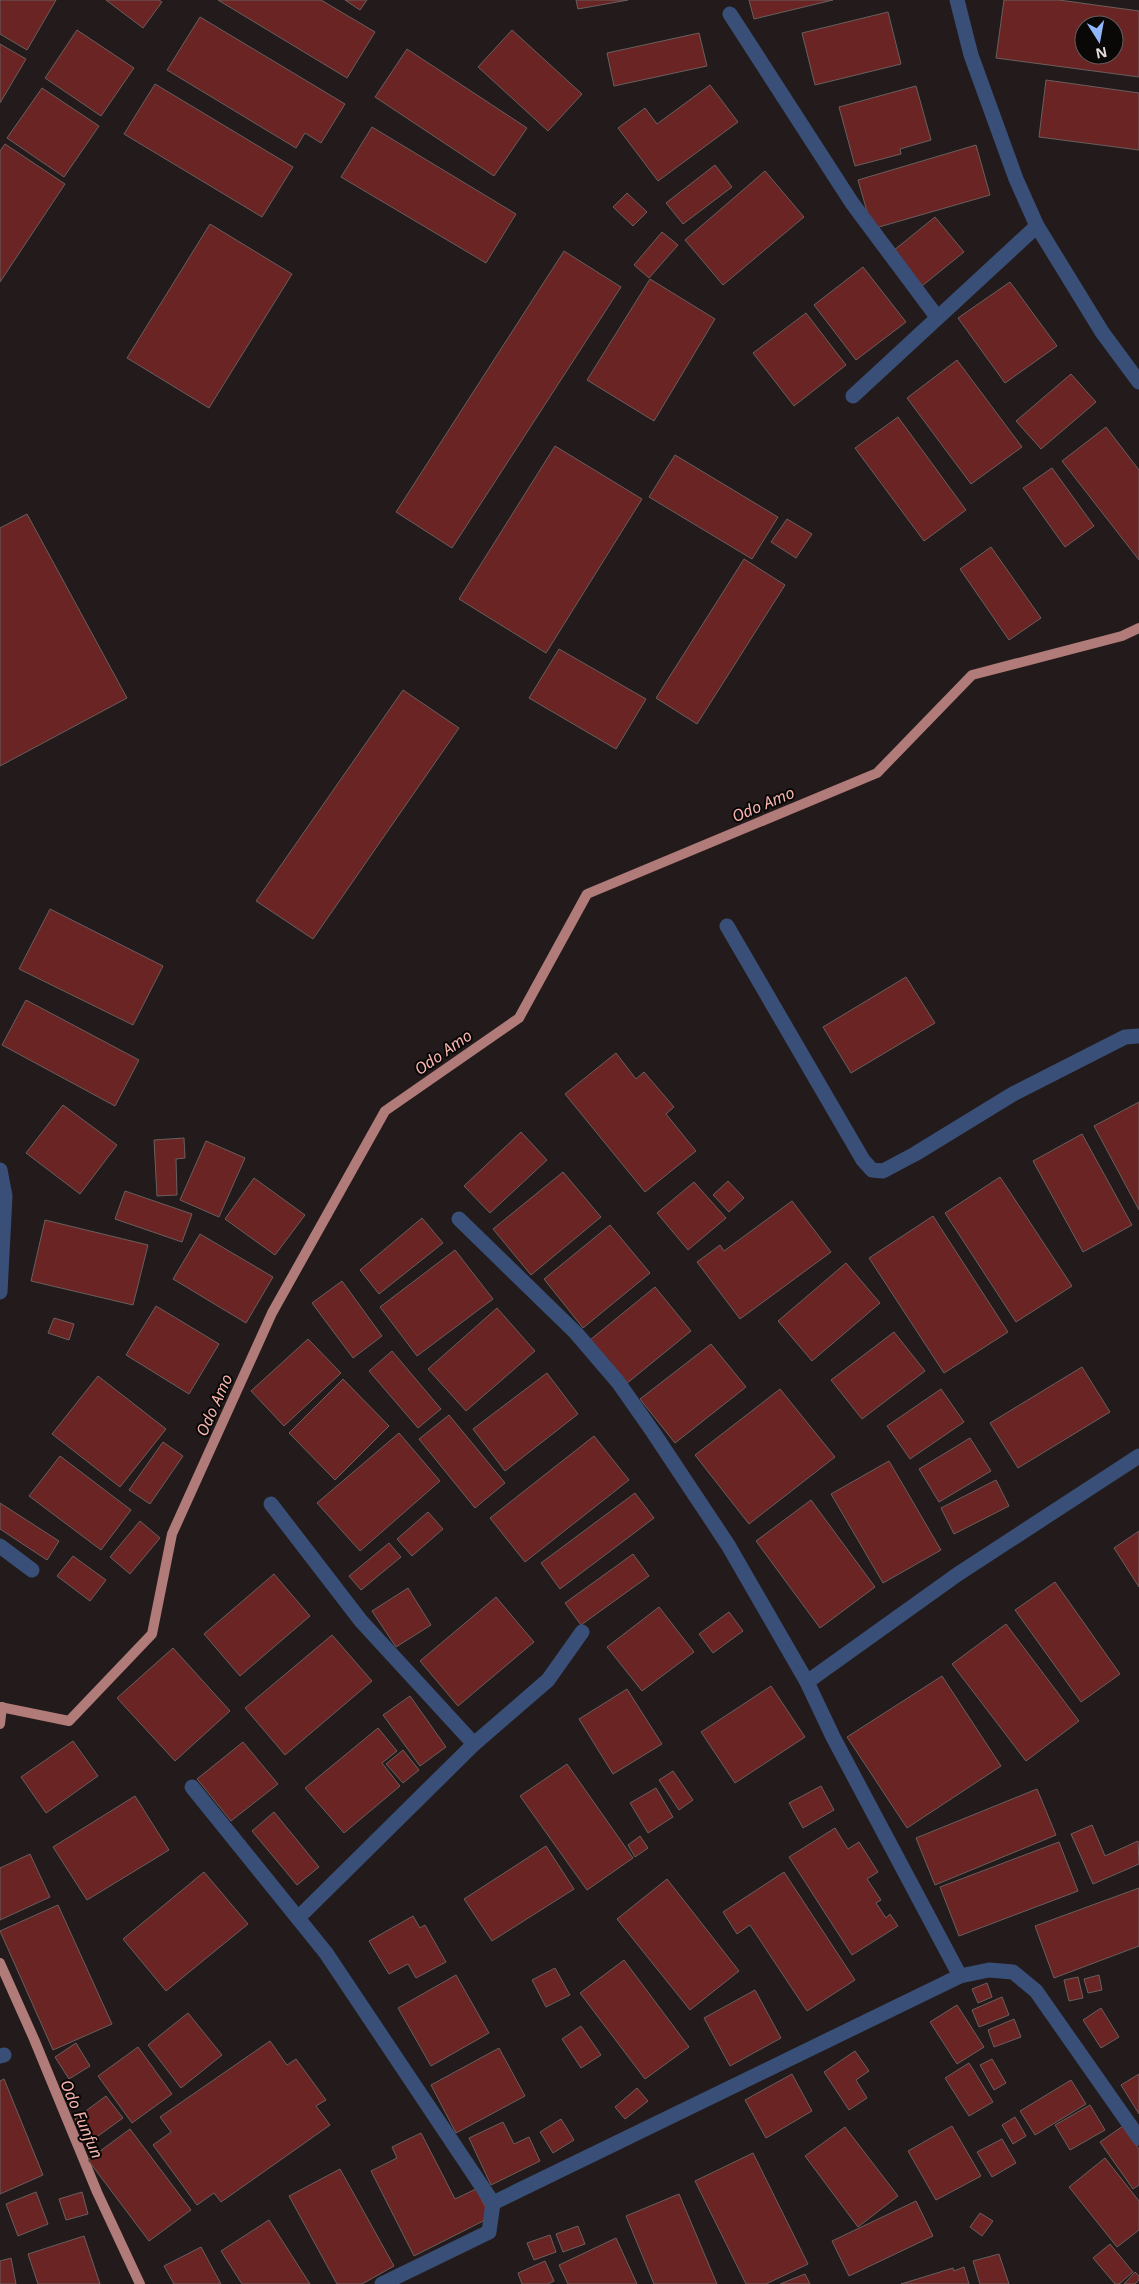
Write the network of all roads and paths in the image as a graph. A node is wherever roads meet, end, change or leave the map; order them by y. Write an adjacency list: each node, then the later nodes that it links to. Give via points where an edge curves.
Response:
1 (957, 0): 3 (street, via 971,55 1016,179)
2 (730, 14): 4 (street, via 852,203)
3 (1037, 226): 4 (street); 5 (street, via 1102,332)
4 (937, 317): 6 (street)
5 (1139, 382)
6 (854, 396)
7 (727, 926): 8 (street, via 862,1160 872,1170 883,1171 1012,1094 1125,1037)
8 (1139, 1036)
9 (0, 1170): 11 (street, via 5,1196)
10 (459, 1219): 17 (street, via 576,1334 618,1382 728,1545)
11 (0, 1292)
12 (1139, 1456): 17 (street, via 958,1574)
13 (271, 1504): 18 (street, via 361,1621)
14 (0, 1546): 15 (street)
15 (32, 1570)
16 (582, 1632): 18 (street, via 548,1680)
17 (808, 1682): 21 (street)
18 (474, 1744): 20 (street)
19 (192, 1787): 20 (street)
20 (298, 1918): 23 (street, via 326,1953)
21 (960, 1976): 22 (street, via 989,1970 1013,1972 1036,1991); 23 (street)
22 (1139, 2138)
23 (493, 2203): 24 (street, via 489,2232)
24 (382, 2284)

